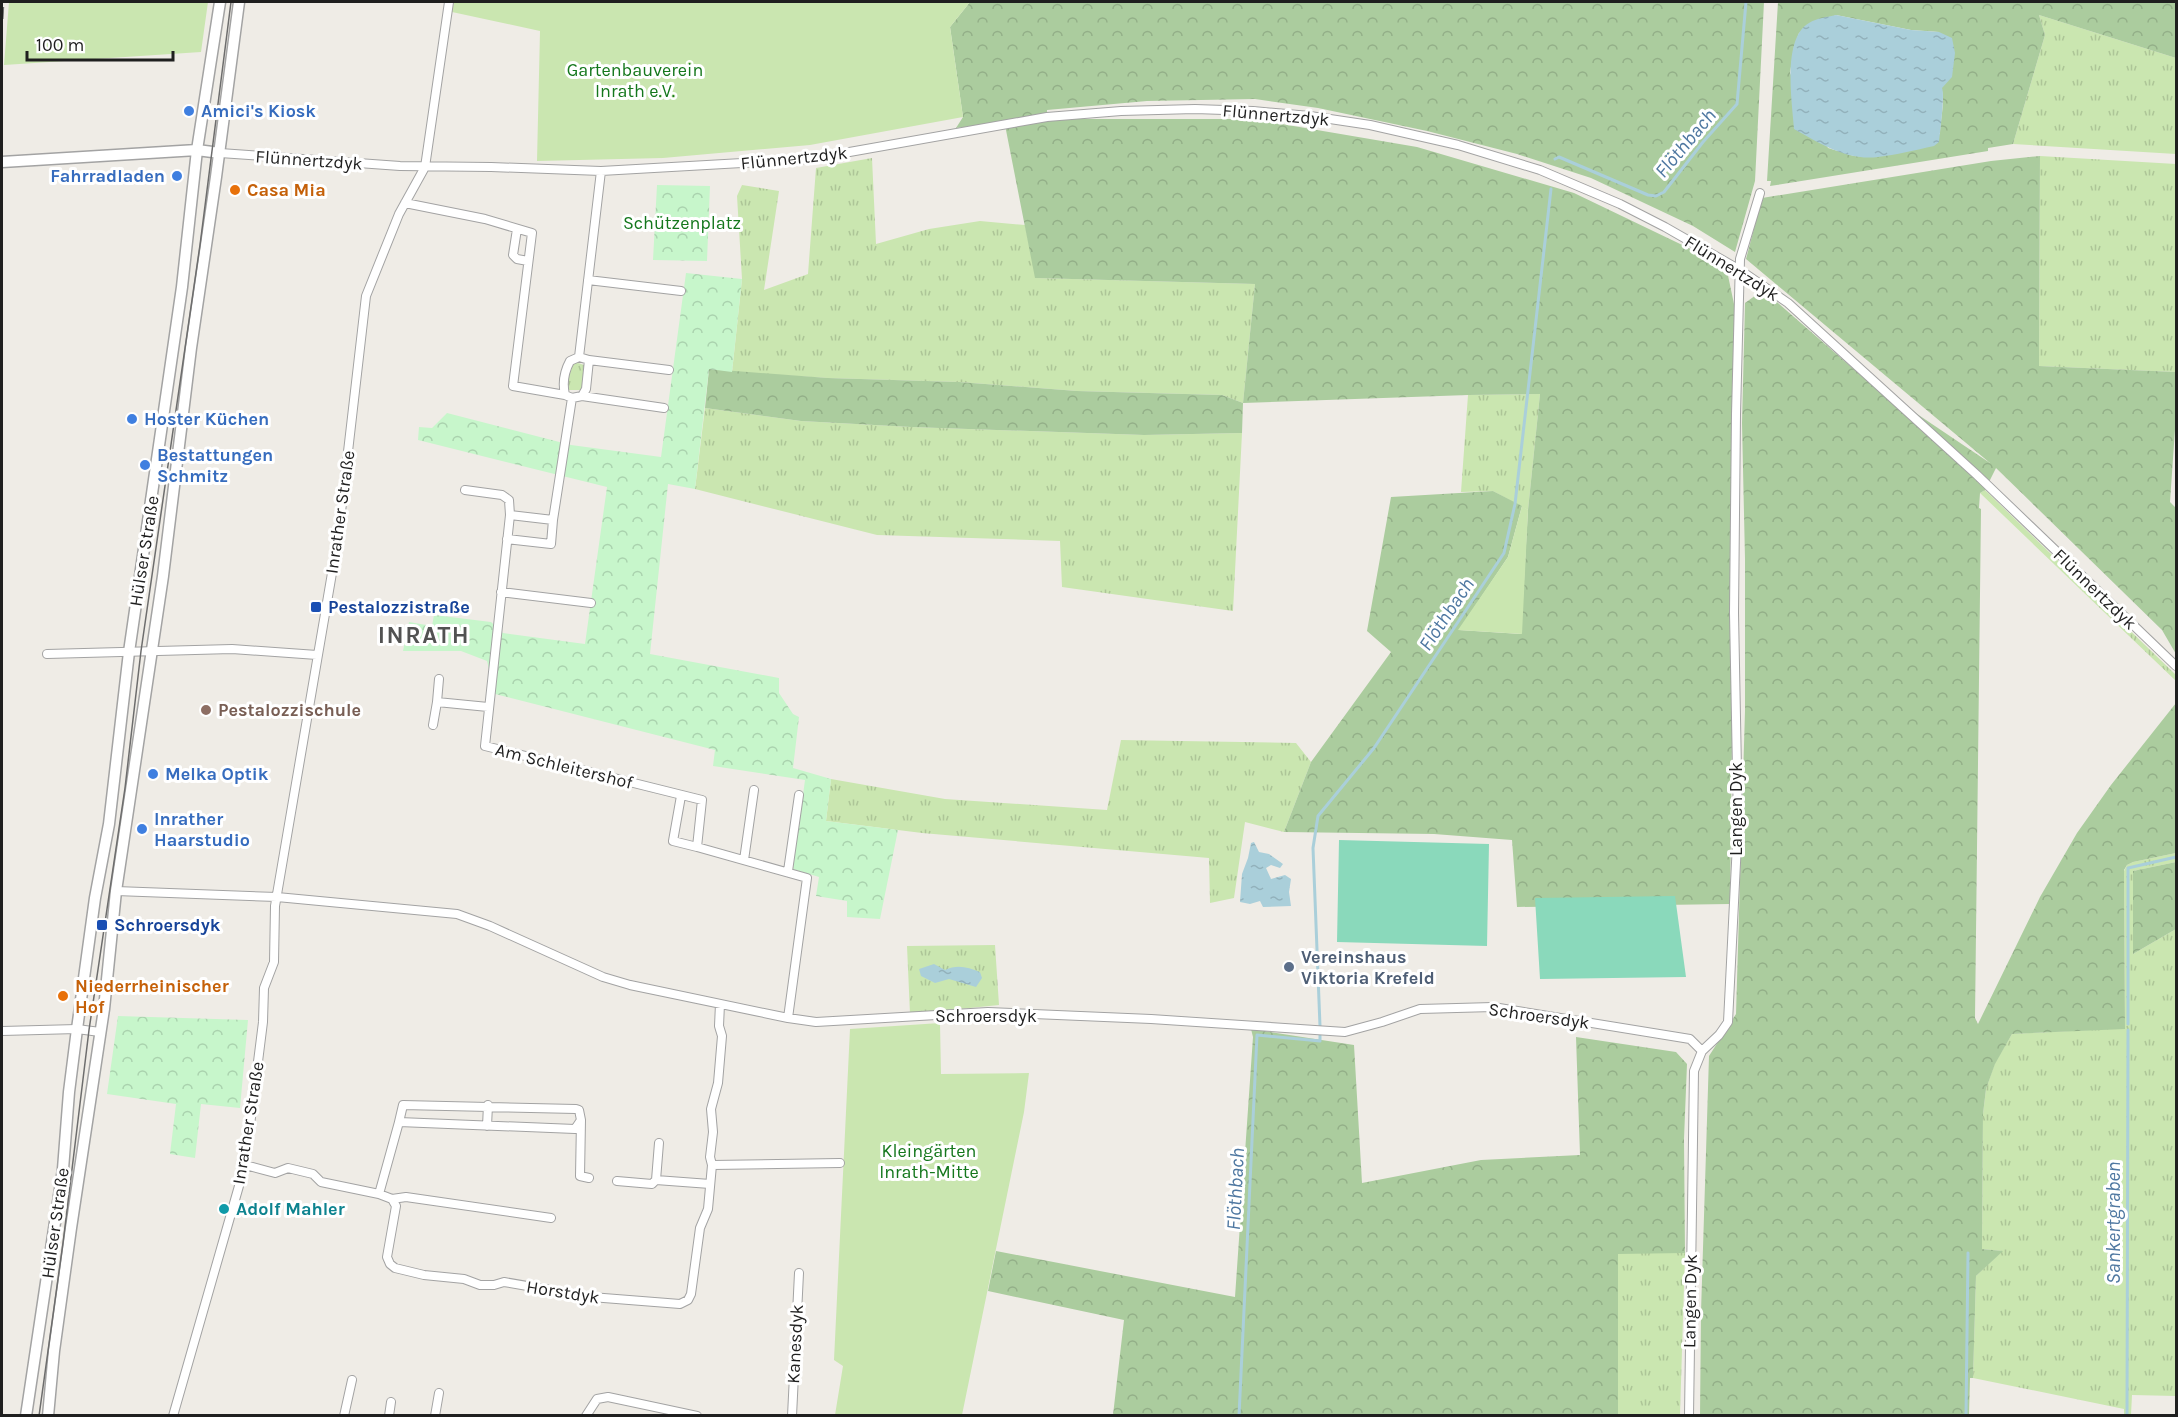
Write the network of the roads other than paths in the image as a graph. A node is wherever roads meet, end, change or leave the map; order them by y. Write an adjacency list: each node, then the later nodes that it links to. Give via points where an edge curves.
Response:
1 (220, 2): 4 (street, Hülser Straße)
2 (239, 2): 5 (street, Hülser Straße)
3 (449, 2): 7 (street, Inrather Straße)
4 (197, 150): 5 (street, Flünnertzdyk); 6 (street, Flünnertzdyk); 29 (street, Hülser Straße, via 182,287)
5 (220, 153): 7 (street, Flünnertzdyk); 28 (street, Hülser Straße)
6 (2, 162)
7 (425, 167): 8 (street, Flünnertzdyk); 10 (street, Inrather Straße)
8 (601, 171): 13 (street, Flünnertzdyk, via 810,159 1047,117 1121,111 1195,109 1311,116 1420,135 1540,170 1620,204); 14 (street)
9 (1760, 193): 13 (street, Langen Dyk)
10 (405, 203): 11 (street); 31 (street, Inrather Straße, via 366,296 338,538)
11 (517, 229): 12 (street, via 513,255); 12 (street, via 532,233)
12 (528, 261): 19 (street, via 513,386)
13 (1740, 270): 32 (street, Flünnertzdyk, via 1788,303 1977,475); 50 (street, Langen Dyk, via 1734,601 1738,823 1728,1022)
14 (588, 280): 15 (street); 16 (street)
15 (681, 291)
16 (579, 357): 17 (street); 19 (street, via 570,361 565,370 563,385)
17 (589, 360): 18 (street); 20 (street)
18 (669, 370)
19 (568, 396): 20 (street); 24 (street)
20 (582, 396): 21 (street)
21 (664, 408)
22 (465, 490): 23 (street, via 502,495 509,500)
23 (510, 515): 24 (street); 25 (street, Am Schleitershof)
24 (553, 520): 25 (street, via 551,544)
25 (507, 539): 26 (street, Am Schleitershof)
26 (501, 592): 27 (street); 35 (street, Am Schleitershof)
27 (591, 603)
28 (152, 650): 29 (street); 31 (street, via 232,649); 43 (street, Hülser Straße)
29 (129, 652): 30 (street); 47 (street, Hülser Straße, via 109,824)
30 (47, 654)
31 (317, 655): 44 (street, Inrather Straße)
32 (2176, 666)
33 (439, 679): 34 (street)
34 (437, 702): 35 (street); 36 (street)
35 (488, 707): 39 (street, Am Schleitershof, via 485,746)
36 (433, 725)
37 (754, 790): 41 (street)
38 (799, 795): 42 (street)
39 (681, 796): 40 (street, Am Schleitershof, via 702,800); 40 (street, via 673,841)
40 (697, 846): 41 (street)
41 (744, 860): 42 (street)
42 (788, 871): 46 (street, via 807,878)
43 (116, 891): 44 (street); 49 (street, Hülser Straße)
44 (277, 897): 45 (street, Schroersdyk, via 457,914 603,977); 58 (street, Inrather Straße, via 274,962 264,988)
45 (720, 1004): 46 (street, Schroersdyk); 57 (street, Horstdyk, via 718,1083 711,1109)
46 (788, 1018): 50 (street, Schroersdyk, via 816,1022 988,1012 1345,1032 1420,1008 1493,1007 1690,1040)
47 (77, 1029): 48 (street); 49 (street); 70 (street, Hülser Straße, via 63,1169)
48 (2, 1030)
49 (100, 1032): 71 (street, Hülser Straße, via 70,1228)
50 (1702, 1051): 79 (street, Langen Dyk, via 1694,1071)
51 (488, 1105): 52 (street, via 576,1108); 53 (street, via 403,1105); 54 (street)
52 (580, 1119): 54 (street, via 575,1129); 59 (street, via 580,1176)
53 (399, 1122): 54 (street); 63 (street)
54 (487, 1126)
55 (659, 1143): 60 (street)
56 (840, 1163): 57 (street)
57 (712, 1165): 62 (street, Horstdyk)
58 (245, 1166): 63 (street, via 275,1173 288,1168 313,1174 321,1182); 72 (street, Inrather Straße)
59 (589, 1178)
60 (656, 1180): 61 (street, via 652,1184); 62 (street)
61 (617, 1181)
62 (710, 1185): 64 (street, Horstdyk, via 691,1294 688,1300 671,1305 504,1282 480,1285 395,1269 387,1257 396,1206)
63 (379, 1194): 64 (street)
64 (392, 1199): 65 (street, via 406,1197)
65 (551, 1218)
66 (799, 1273): 78 (street, Kanesdyk)
67 (352, 1380): 73 (street)
68 (439, 1394): 75 (street)
69 (391, 1402): 74 (street)
70 (26, 1416)
71 (48, 1416)
72 (173, 1416)
73 (344, 1416)
74 (389, 1416)
75 (435, 1416)
76 (586, 1416): 77 (street, via 597,1400 608,1397)
77 (697, 1416)
78 (792, 1416)
79 (1689, 1416)

